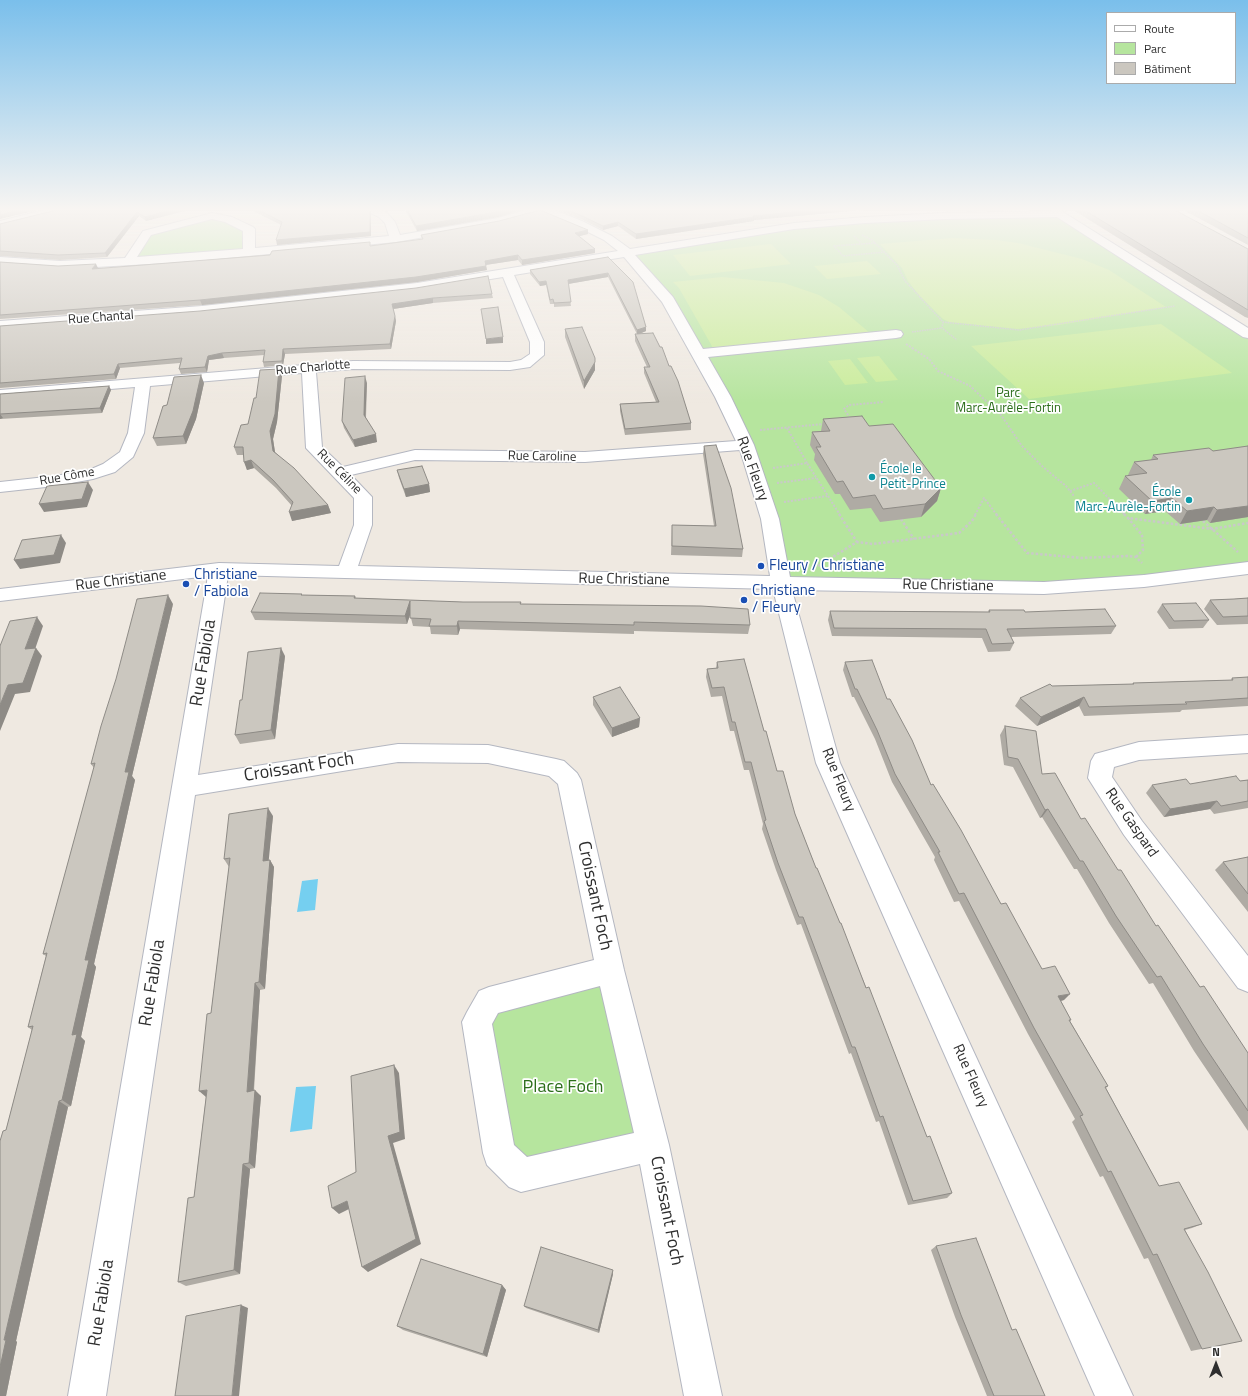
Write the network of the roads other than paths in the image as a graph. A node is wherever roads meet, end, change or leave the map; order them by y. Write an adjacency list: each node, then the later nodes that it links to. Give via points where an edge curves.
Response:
1 (513, 273): 4 (street, Rue Chantal)
2 (645, 273): 8 (street, Rue Fleury, via 668,300)
3 (1153, 273): 7 (street)
4 (508, 274): 5 (street, Rue Chantal, via 417,288 202,310); 9 (street, Rue Charlotte, via 537,342 537,355 525,364 353,365)
5 (0, 325)
6 (896, 334): 8 (street)
7 (1248, 334)
8 (699, 354): 12 (street, Rue Fleury)
9 (309, 369): 10 (street, Rue Charlotte); 13 (street, Rue Céline, via 314,448)
10 (143, 382): 11 (street, Rue Charlotte); 14 (street, Rue Côme, via 136,433 127,454 109,468 93,474 55,481)
11 (0, 394)
12 (743, 439): 13 (street, Rue Caroline, via 585,457 415,455); 18 (street, Rue Fleury, via 770,519)
13 (340, 473): 17 (street, Rue Céline, via 363,497 363,525)
14 (0, 487)
15 (1245, 562): 18 (street, Rue Christiane, via 1144,581 1044,588)
16 (219, 569): 17 (street, Rue Christiane); 19 (street, Rue Christiane); 21 (street, Rue Fabiola)
17 (346, 573): 18 (street, Rue Christiane)
18 (781, 583): 27 (street, Rue Fleury, via 828,763)
19 (0, 595)
20 (1248, 744): 23 (street, Rue Gaspard, via 1139,751 1103,760 1100,778 1133,828)
21 (184, 787): 22 (street, Croissant Foch, via 398,753 488,754 556,768 569,780); 25 (street, Rue Fabiola)
22 (610, 970): 24 (street, Croissant Foch); 24 (street, via 489,1001 477,1022 499,1153 521,1175)
23 (1248, 978)
24 (653, 1144): 26 (street, Croissant Foch)
25 (87, 1396)
26 (703, 1396)
27 (1114, 1396)

